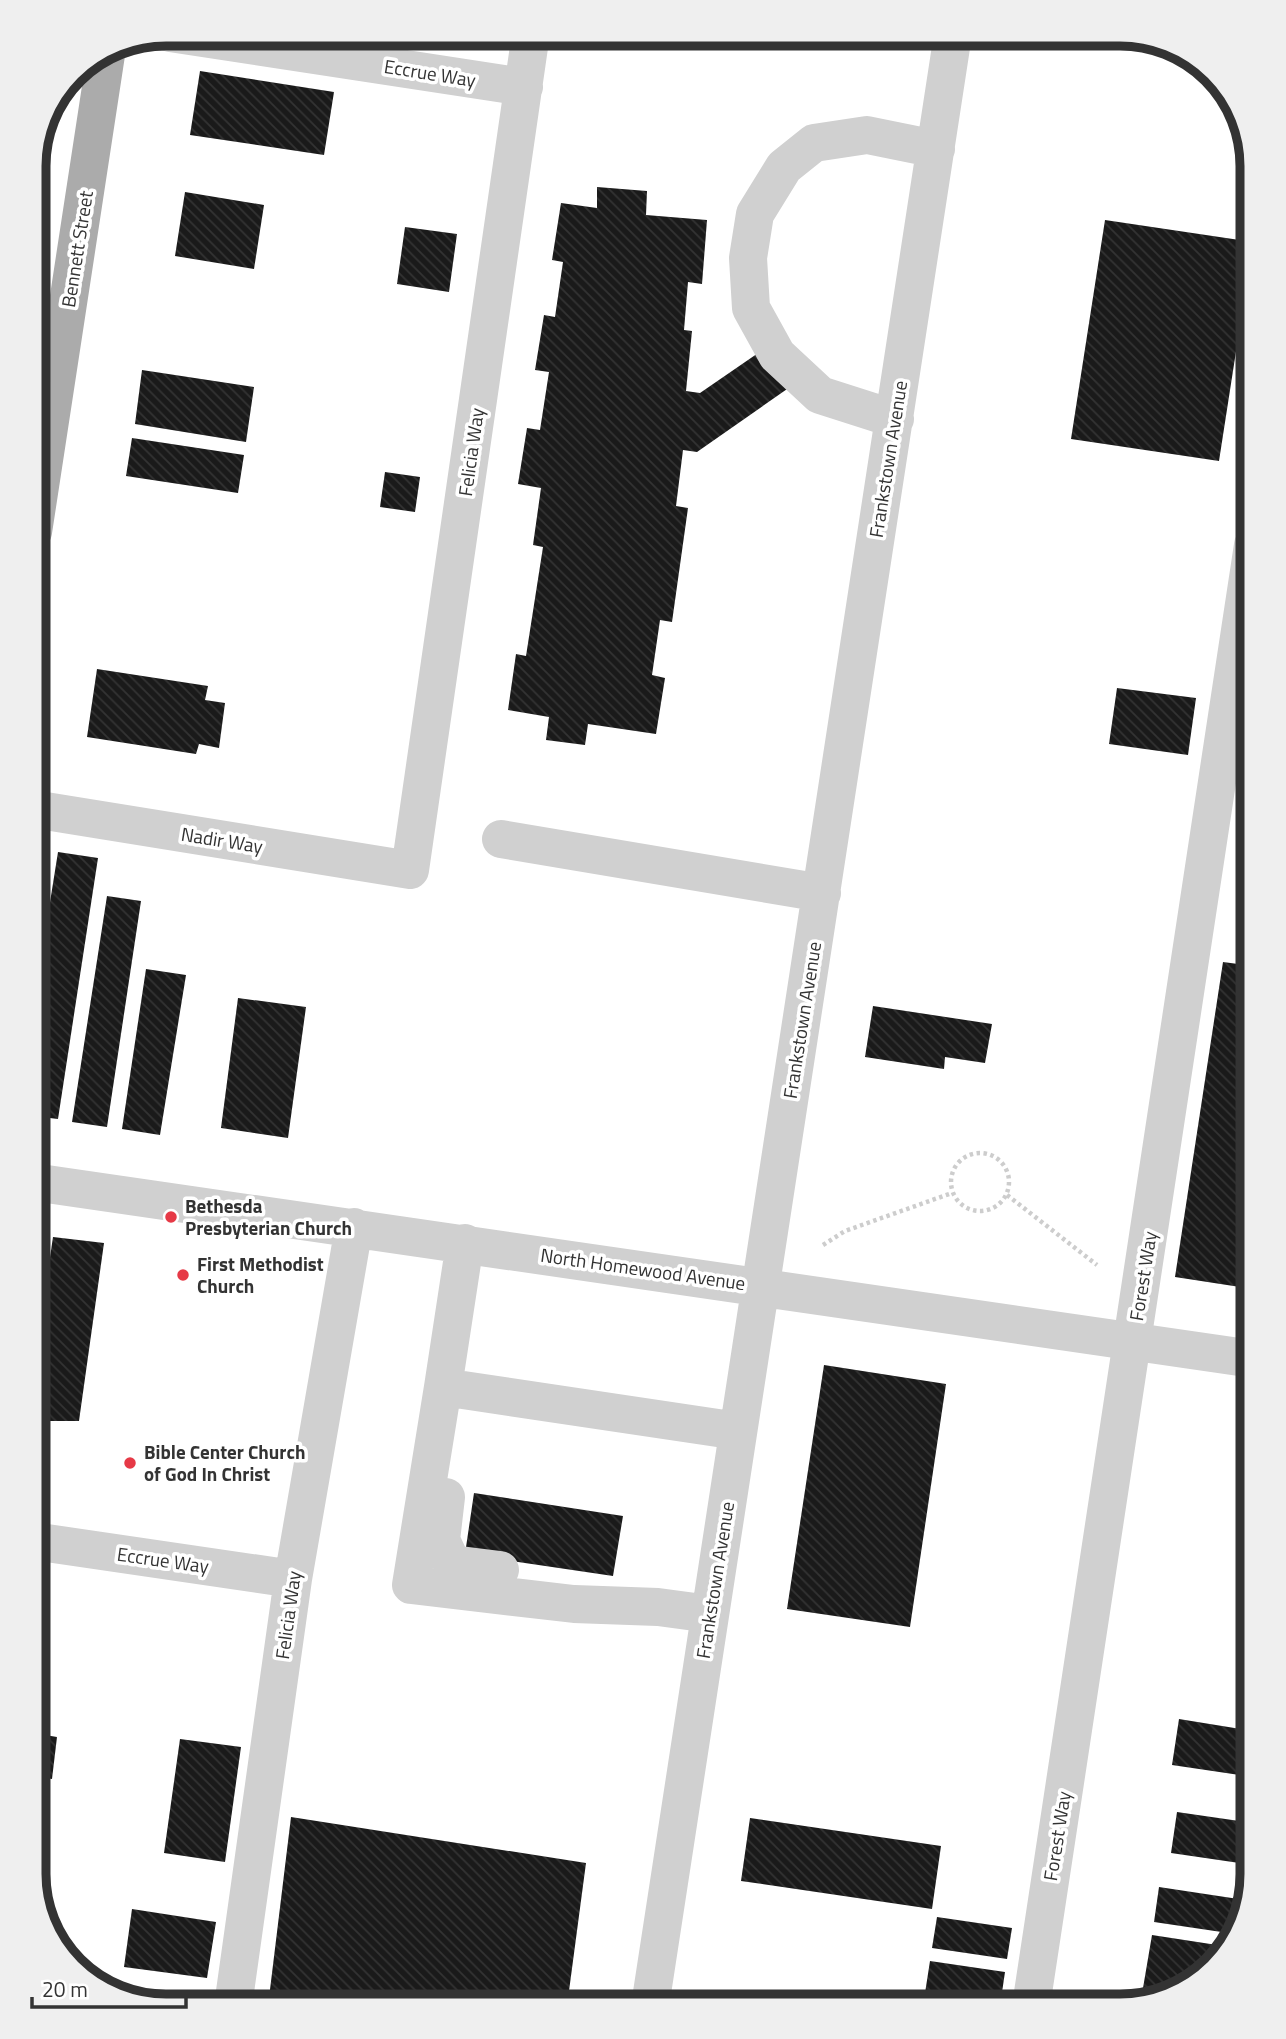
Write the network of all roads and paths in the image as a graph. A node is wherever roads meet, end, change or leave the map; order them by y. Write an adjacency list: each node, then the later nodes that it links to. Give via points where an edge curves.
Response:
1 (255, 46): 5 (street, Eccrue Way)
2 (529, 46): 5 (street, Felicia Way)
3 (951, 46): 6 (street, Frankstown Avenue)
4 (105, 62): 8 (main road, Bennett Street)
5 (524, 87): 12 (street, Felicia Way)
6 (936, 149): 7 (street, Frankstown Avenue); 7 (street, via 867,135 814,143 784,167 755,214 748,258 751,308 777,355 820,395)
7 (895, 419): 13 (street, Frankstown Avenue)
8 (46, 447)
9 (1240, 631): 22 (street, Forest Way)
10 (46, 811): 12 (street, Nadir Way)
11 (501, 839): 13 (street)
12 (410, 870)
13 (822, 893): 21 (street, Frankstown Avenue)
14 (46, 1184): 17 (street, North Homewood Avenue)
15 (952, 1193): 16 (path, via 965,1208 984,1212); 16 (path, via 951,1174 956,1165 962,1158 980,1153 1005,1167); 19 (path, via 845,1231)
16 (1007, 1195): 20 (path)
17 (354, 1227): 18 (street, North Homewood Avenue); 27 (street, Felicia Way)
18 (465, 1242): 21 (street, North Homewood Avenue); 24 (street)
19 (822, 1245)
20 (1098, 1266)
21 (760, 1286): 22 (street, North Homewood Avenue); 25 (street, Frankstown Avenue)
22 (1133, 1340): 23 (street, North Homewood Avenue); 31 (street, Forest Way)
23 (1240, 1357)
24 (443, 1387): 25 (street); 28 (street, via 411,1585)
25 (738, 1432): 28 (street, Frankstown Avenue)
26 (46, 1543): 27 (street, Eccrue Way)
27 (293, 1579): 29 (street, Felicia Way)
28 (710, 1614): 30 (street, Frankstown Avenue)
29 (235, 1993)
30 (652, 1994)
31 (1033, 1994)

